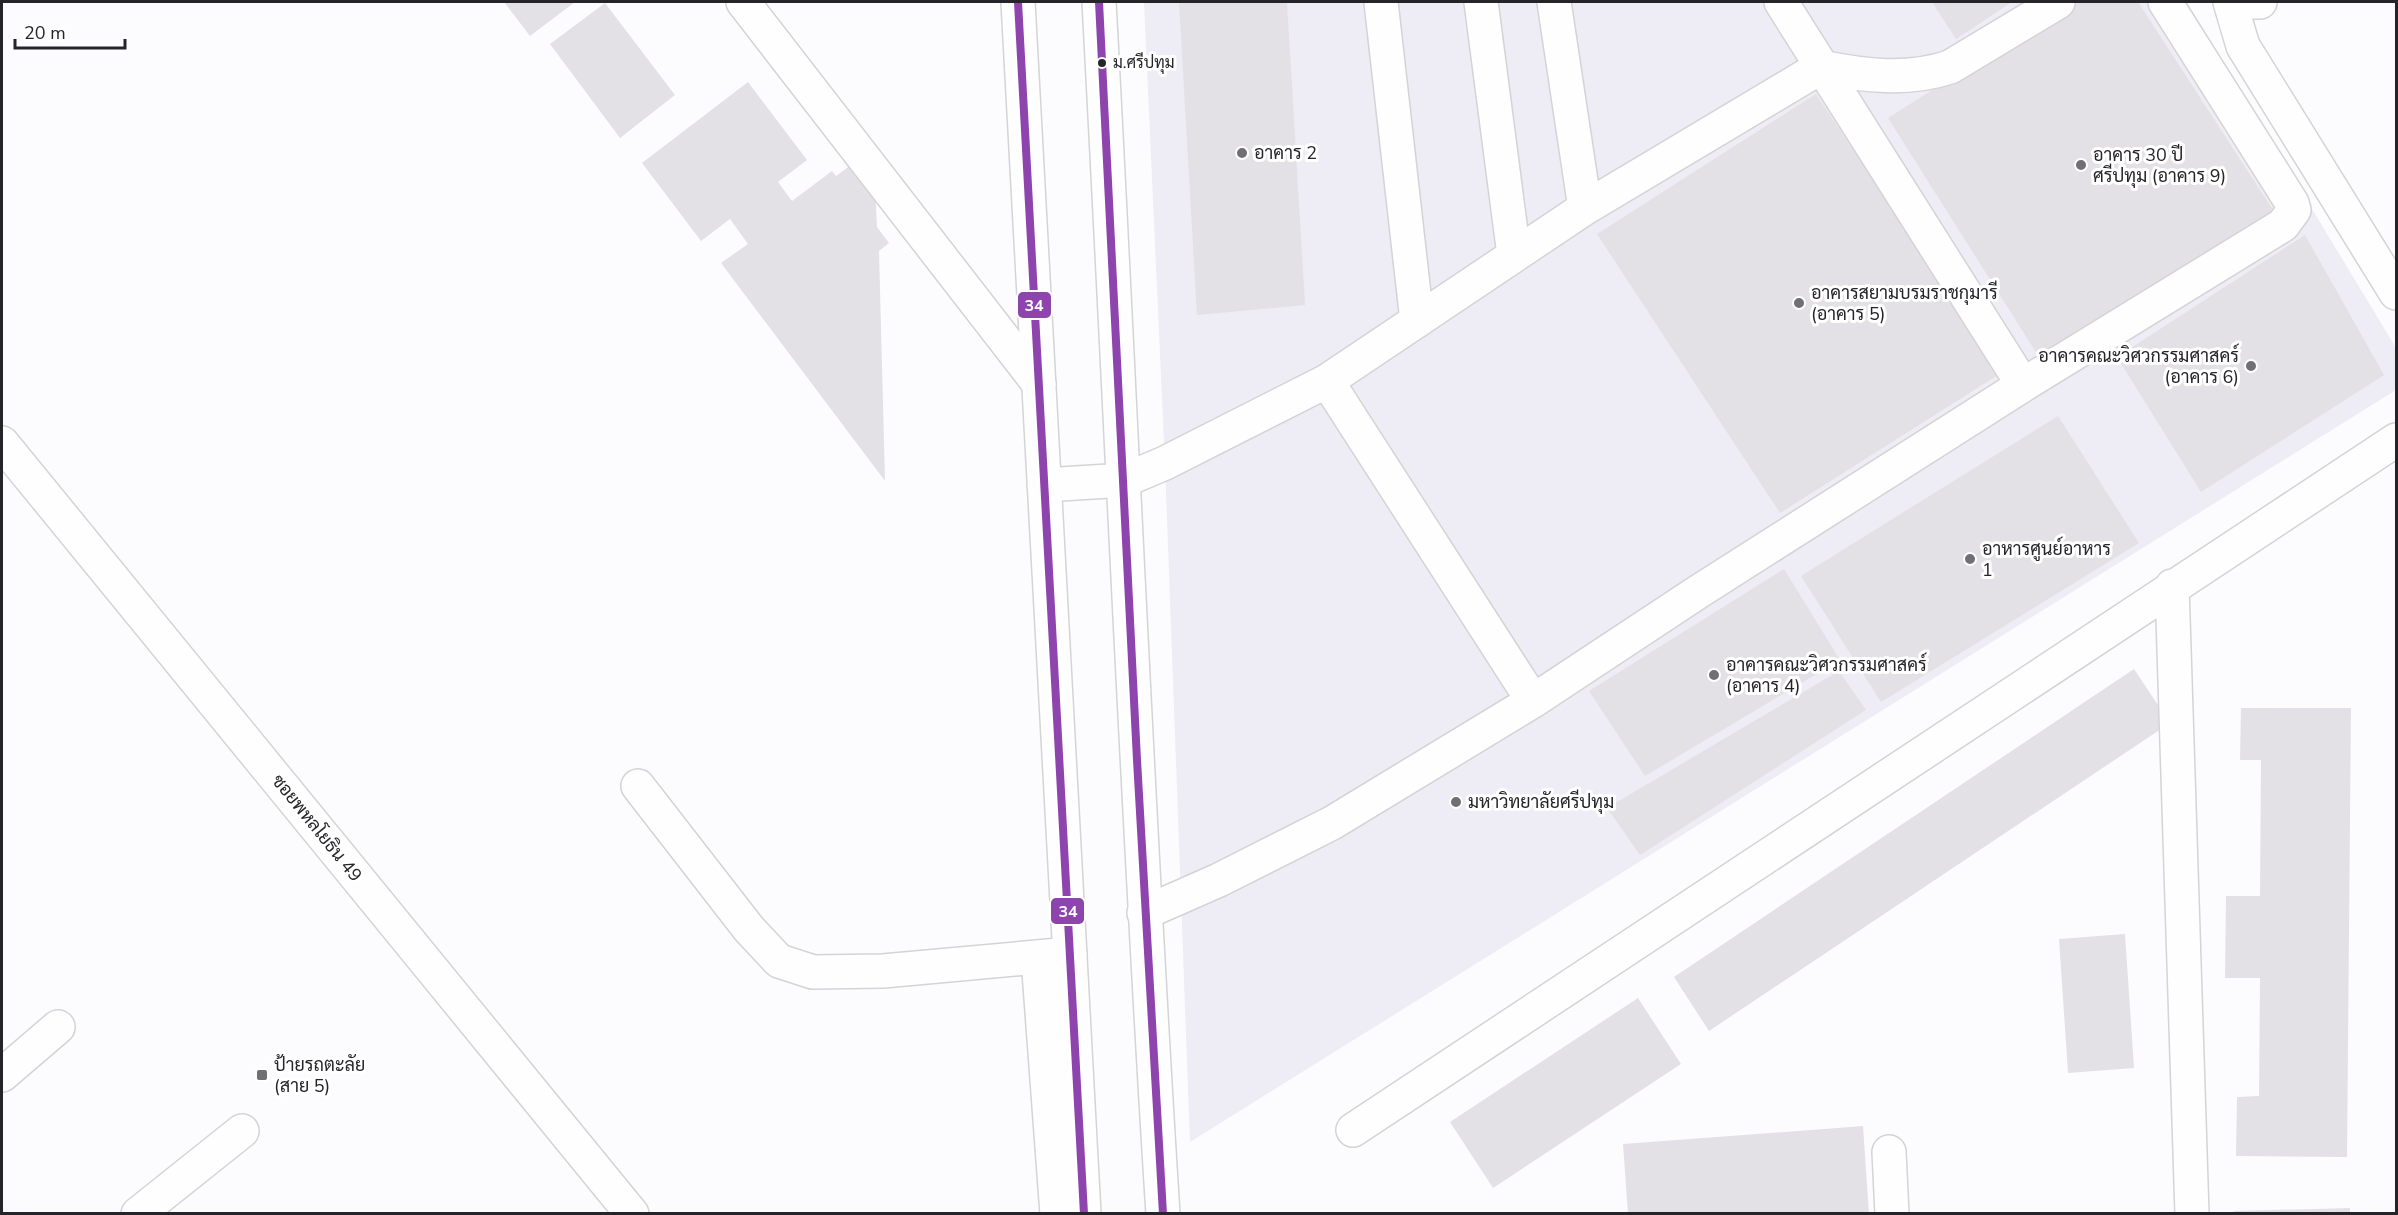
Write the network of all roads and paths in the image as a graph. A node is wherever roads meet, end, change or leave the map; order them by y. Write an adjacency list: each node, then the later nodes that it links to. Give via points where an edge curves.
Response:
1 (743, 2): 19 (main road)
2 (1018, 2): 19 (main road)
3 (1099, 2): 23 (main road)
4 (1381, 2): 17 (main road)
5 (1481, 2): 15 (main road)
6 (1554, 2): 14 (main road)
7 (1780, 2): 13 (main road)
8 (2058, 2): 13 (main road, via 1950,67 1934,72 1863,76)
9 (2165, 2): 20 (main road, via 2289,196 2294,210 2283,225)
10 (2230, 2): 16 (main road, via 2243,46)
11 (2243, 2): 12 (main road)
12 (2260, 2)
13 (1821, 68): 14 (main road); 20 (main road)
14 (1585, 208): 15 (main road)
15 (1515, 255): 17 (main road)
16 (2397, 293)
17 (1417, 321): 18 (main road)
18 (1328, 381): 23 (main road); 26 (main road)
19 (1039, 384): 24 (main road)
20 (2023, 385): 26 (main road)
21 (2397, 440): 25 (main road)
22 (2, 443): 36 (main road, ซอยพหลโยธิน 49)
23 (1125, 480): 24 (main road); 28 (main road)
24 (1044, 485): 29 (main road)
25 (2172, 586): 32 (main road); 41 (main road)
26 (1533, 701): 28 (main road, via 1332,823)
27 (638, 786): 29 (main road, via 749,929 779,961 813,972 883,971)
28 (1144, 914): 39 (main road)
29 (1054, 956): 37 (main road); 38 (main road)
30 (58, 1027): 31 (main road)
31 (2, 1075)
32 (1353, 1130)
33 (242, 1131): 35 (main road)
34 (1889, 1152): 40 (main road)
35 (138, 1214)
36 (632, 1214)
37 (1057, 1214)
38 (1084, 1214)
39 (1163, 1214)
40 (1892, 1214)
41 (2192, 1214)

